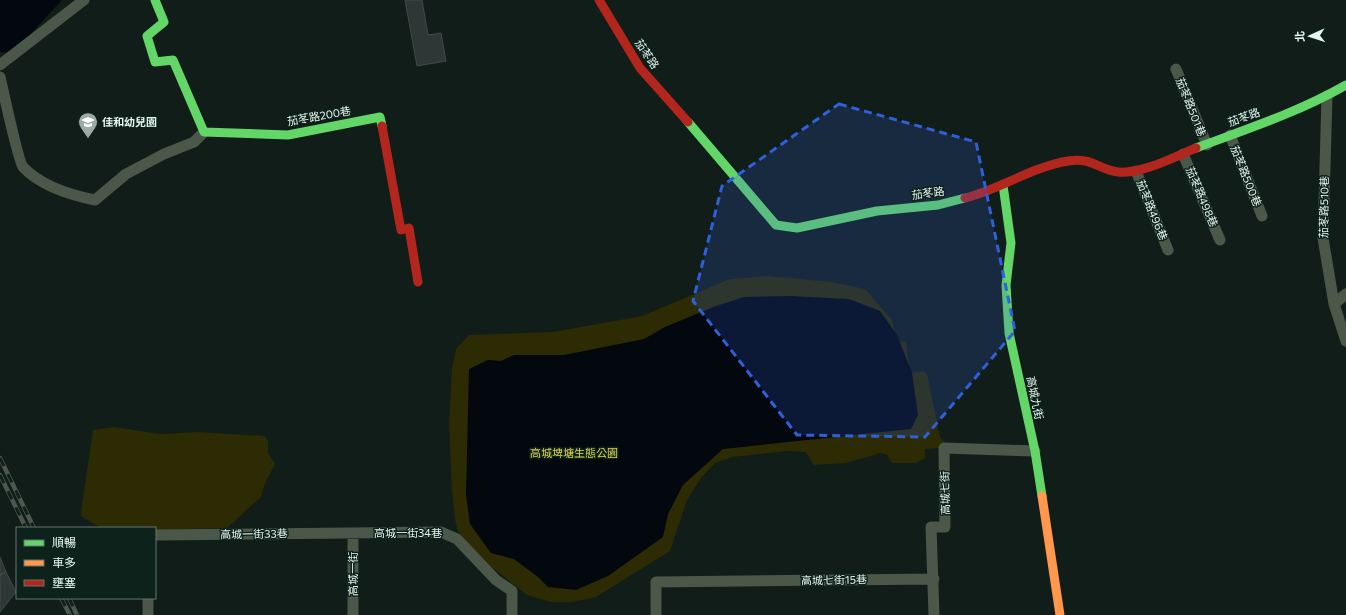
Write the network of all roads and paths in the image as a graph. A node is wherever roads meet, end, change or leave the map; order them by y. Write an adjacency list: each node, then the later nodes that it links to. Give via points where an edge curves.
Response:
1 (84, 0): 4 (street)
2 (155, 0): 9 (street, via 164,22 147,36 155,62 174,60)
3 (599, 0): 14 (street, 茄苳路, via 640,68 776,225 796,228 877,211 938,205 981,194)
4 (0, 65)
5 (1176, 69): 11 (street, 茄苳路501巷)
6 (0, 77): 9 (street, via 22,166 38,178 69,194 95,200 126,174 194,142)
7 (1346, 85): 8 (street, 茄苳路)
8 (1327, 96): 10 (street, 茄苳路); 20 (street, 茄苳路510巷, via 1323,238)
9 (204, 132): 18 (street, 茄苳路200巷, via 288,135 380,116 401,230 409,228)
10 (1230, 135): 11 (street, 茄苳路); 15 (street, 茄苳路500巷)
11 (1207, 145): 12 (street, 茄苳路)
12 (1184, 154): 13 (street, 茄苳路); 16 (street, 茄苳路498巷)
13 (1136, 171): 14 (street, 茄苳路, via 1117,172 1080,159 1035,171); 17 (street, 茄苳路496巷)
14 (1003, 185): 22 (street, 高城九街, via 1011,243 1006,285 1009,333)
15 (1262, 216)
16 (1220, 240)
17 (1168, 250)
18 (418, 282)
19 (1346, 294): 20 (street)
20 (1334, 304): 21 (street, 茄苳路510巷)
21 (1346, 341)
22 (1035, 451): 25 (street, 高城七街, via 944,448 945,527 931,527); 32 (street, 高城九街)
23 (353, 533): 24 (street, 高城一街33巷); 28 (street, 高城一街); 29 (street, 高城一街34巷, via 441,532 451,535 496,580 512,590)
24 (156, 535)
25 (934, 579): 30 (street, 高城七街15巷, via 656,582); 31 (street, 高城七街)
26 (148, 599): 27 (street)
27 (148, 615)
28 (353, 615)
29 (512, 615)
30 (656, 615)
31 (934, 615)
32 (1060, 615)

